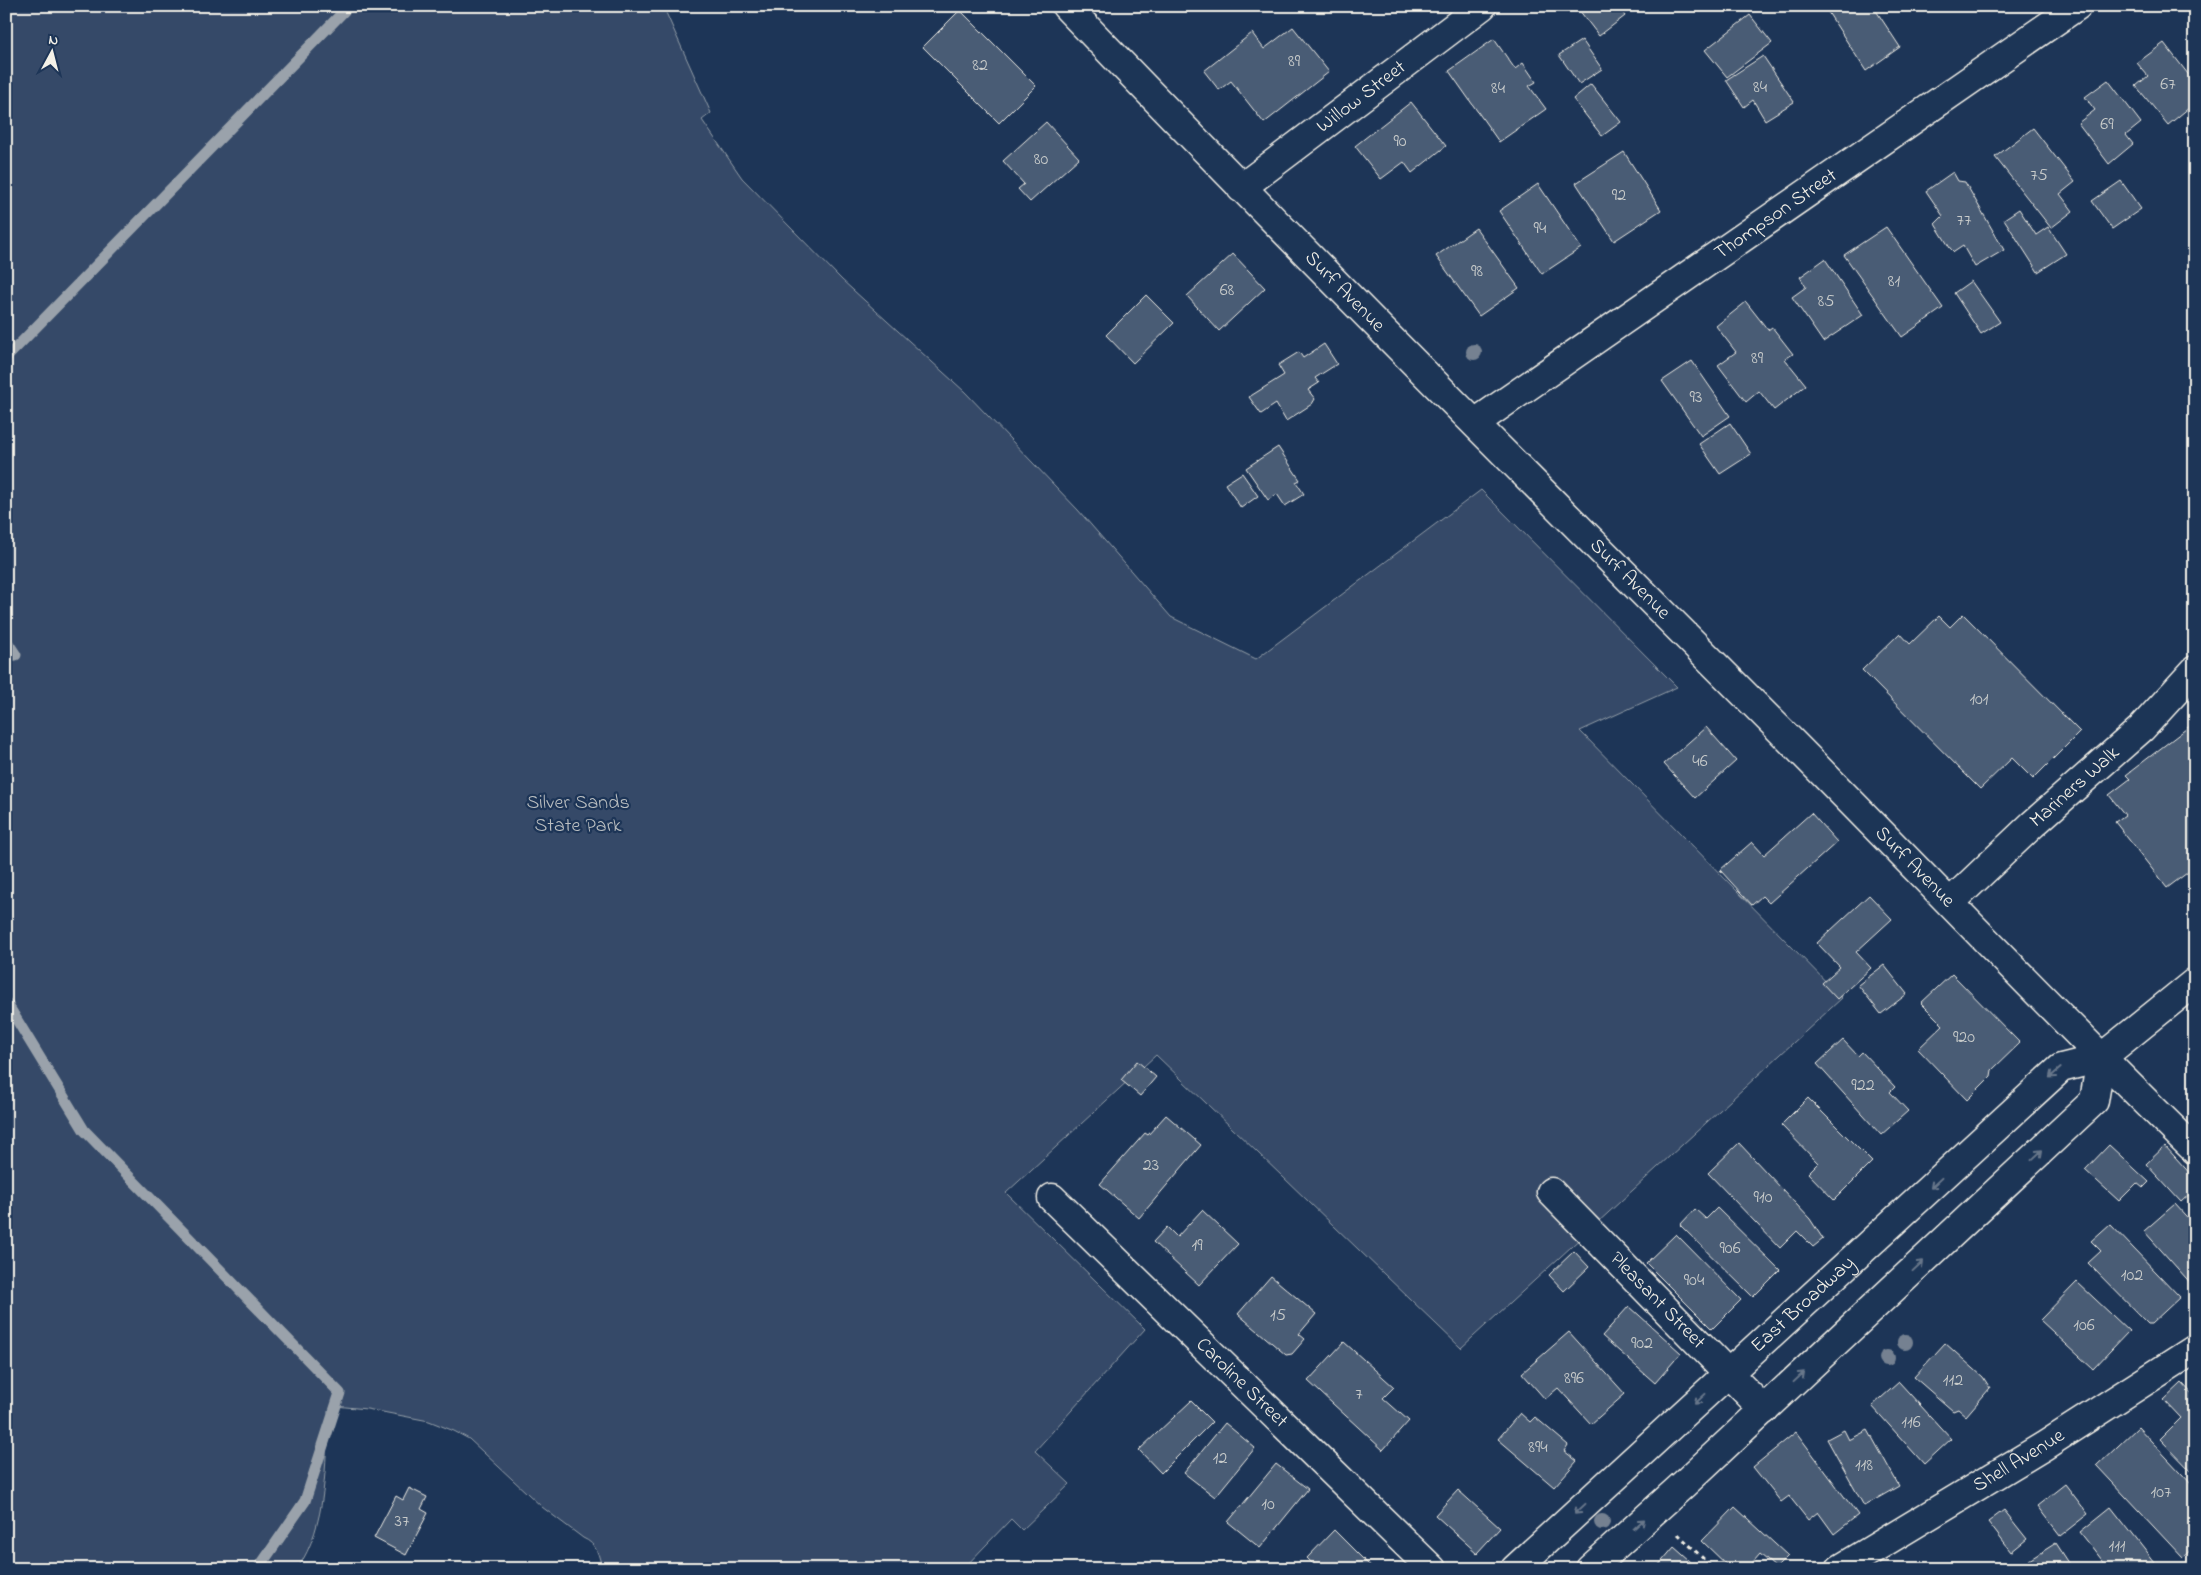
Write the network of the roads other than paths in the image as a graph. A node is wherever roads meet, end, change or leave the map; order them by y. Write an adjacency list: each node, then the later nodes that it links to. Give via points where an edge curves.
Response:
1 (1066, 6): 4 (street, Surf Avenue)
2 (1482, 6): 4 (street, Willow Street)
3 (2077, 6): 5 (street, Thompson Street)
4 (1241, 188): 5 (street, Surf Avenue)
5 (1475, 423): 7 (street, Surf Avenue)
6 (2195, 670): 7 (street, Mariners Walk, via 2142,728)
7 (1951, 902): 9 (street, Surf Avenue)
8 (2195, 982): 9 (street, East Broadway)
9 (2101, 1058): 10 (street, Surf Avenue); 14 (street, East Broadway, one-way to 14, via 2061,1068); 15 (street, one-way to 9, via 2094,1101)
10 (2195, 1150)
11 (1551, 1192): 14 (street, Pleasant Street)
12 (1052, 1198): 16 (street, Caroline Street)
13 (2195, 1349): 19 (street, Shell Avenue, via 2044,1446)
14 (1728, 1373): 15 (street, Pleasant Street); 17 (street, East Broadway, one-way to 17)
15 (1764, 1410): 18 (street, one-way to 15)
16 (1432, 1569)
17 (1515, 1569)
18 (1590, 1569)
19 (1840, 1569)

